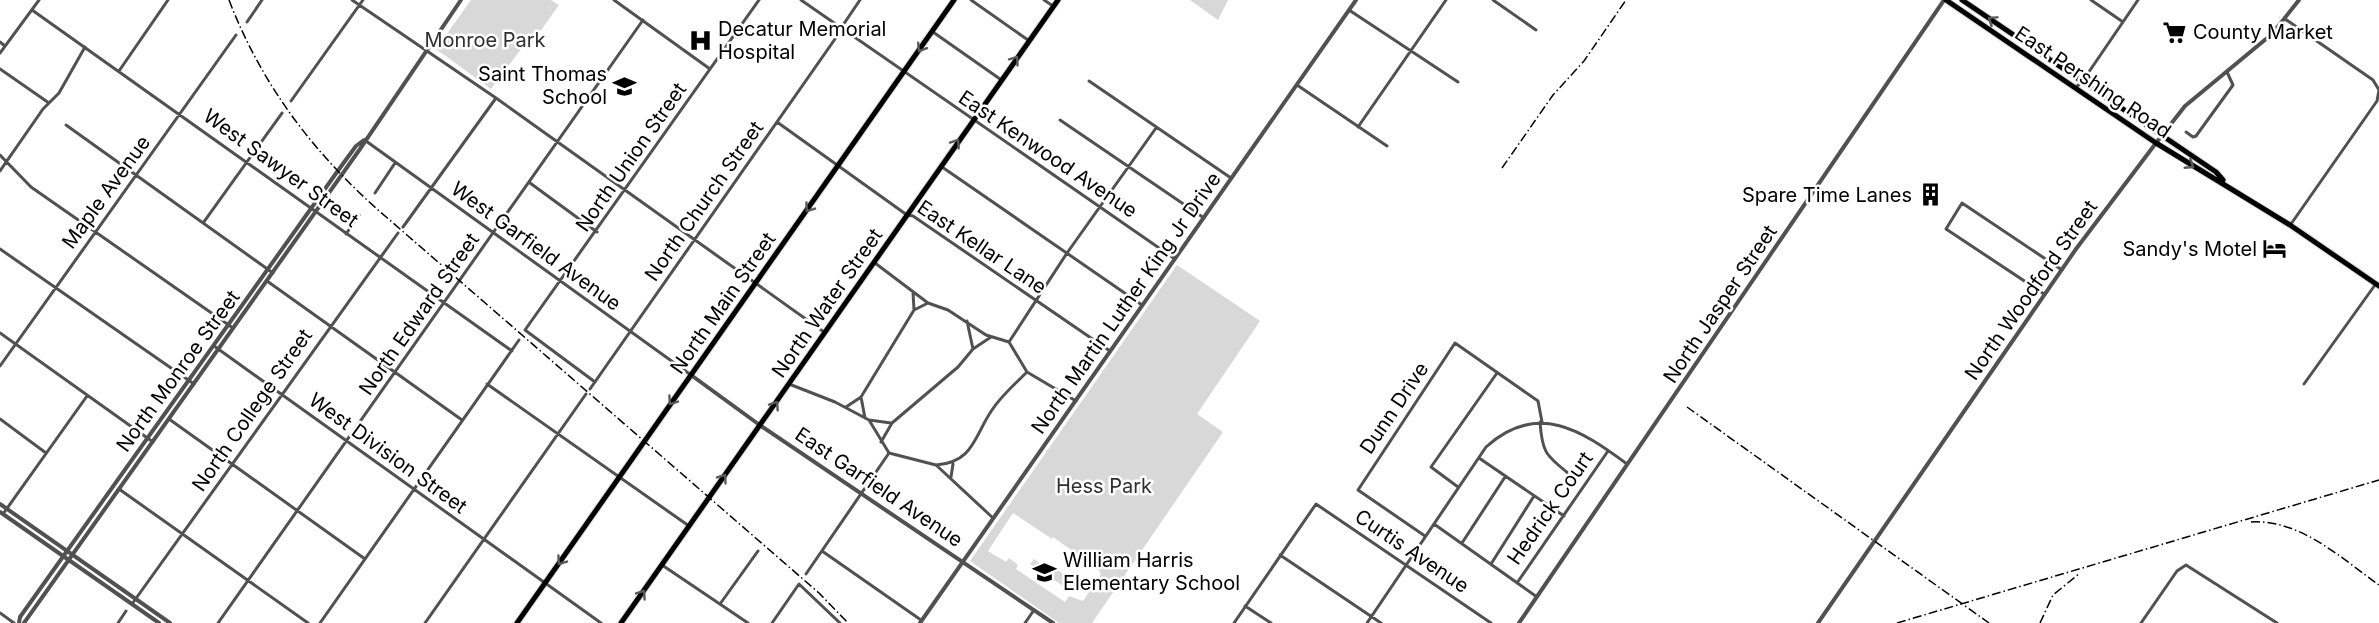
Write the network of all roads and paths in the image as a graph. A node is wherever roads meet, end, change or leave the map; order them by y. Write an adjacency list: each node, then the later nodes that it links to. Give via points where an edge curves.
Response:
1 (39, 0): 25 (street)
2 (168, 0): 44 (street)
3 (262, 0): 29 (street)
4 (352, 0): 23 (street)
5 (363, 0): 23 (street)
6 (461, 0): 39 (street, North Monroe Street)
7 (614, 0): 28 (street)
8 (759, 0): 43 (street, North Union Street)
9 (801, 0): 31 (street, East Kenwood Avenue)
10 (861, 0): 31 (street, North Church Street)
11 (954, 0): 33 (main road, North Main Street)
12 (971, 0): 35 (street)
13 (1044, 0): 24 (street)
14 (1058, 0): 24 (main road, North Water Street)
15 (1356, 0): 26 (street, North Martin Luther King Jr Drive)
16 (1446, 0): 40 (street)
17 (1493, 0): 32 (street)
18 (1945, 0): 52 (main road, East Pershing Road); 171 (street, North Jasper Street)
19 (1962, 0): 50 (main road, East Pershing Road, one-way to 19)
20 (2091, 0): 30 (street)
21 (2138, 0): 30 (street)
22 (2299, 0): 27 (street, North Woodford Street)
23 (359, 5): 39 (street); 55 (street)
24 (1053, 6): 35 (main road, North Water Street)
25 (32, 10): 37 (street); 38 (street, West Sawyer Street)
26 (1349, 10): 40 (street); 51 (street, North Martin Luther King Jr Drive)
27 (2285, 19): 45 (street, North Woodford Street); 53 (street, via 2376,82)
28 (643, 20): 43 (street); 68 (street, North Edward Street)
29 (247, 22)
30 (2123, 22): 50 (street)
31 (842, 28): 46 (street, East Kenwood Avenue); 61 (street, North Church Street)
32 (1536, 30)
33 (932, 31): 46 (main road, North Main Street, one-way to 46); 47 (street)
34 (236, 35): 58 (street, Maple Avenue)
35 (1029, 41): 47 (main road, North Water Street, one-way to 35)
36 (0, 42): 37 (street)
37 (5, 46): 41 (street)
38 (85, 47): 44 (street, West Sawyer Street); 56 (street, via 59,93)
39 (427, 50): 54 (street); 67 (street, North Monroe Street)
40 (1410, 51): 49 (street); 63 (street)
41 (0, 53)
42 (0, 69): 56 (street)
43 (710, 69): 84 (street, North Union Street)
44 (118, 71): 58 (street, West Sawyer Street)
45 (2227, 72): 65 (street, via 2233,85 2196,136); 66 (street, North Woodford Street, via 2185,106)
46 (905, 73): 59 (street, East Kenwood Avenue); 75 (main road, North Main Street)
47 (1000, 80): 59 (main road, North Water Street)
48 (1089, 81): 64 (street)
49 (1458, 82)
50 (2082, 82): 52 (street); 66 (main road, East Pershing Road)
51 (1297, 85): 63 (street); 80 (street, North Martin Luther King Jr Drive)
52 (2075, 88): 69 (main road, East Pershing Road)
53 (2379, 90): 93 (street, via 2377,101)
54 (496, 98): 68 (street); 83 (street)
55 (291, 101)
56 (49, 103): 72 (street)
57 (282, 113): 73 (street)
58 (181, 115): 73 (street, West Sawyer Street); 79 (street, Maple Avenue)
59 (972, 120): 76 (main road, North Water Street, one-way to 59); 86 (street, East Kenwood Avenue)
60 (1060, 120): 77 (street)
61 (777, 122): 75 (street, East Kellar Lane); 100 (street, North Church Street)
62 (66, 125): 79 (street)
63 (1358, 127): 70 (street)
64 (1156, 128): 77 (street); 80 (street)
65 (2186, 132)
66 (2162, 136): 69 (street, North Woodford Street); 82 (main road, East Pershing Road, via 2216,172)
67 (365, 140): 74 (street, West Garfield Avenue); 87 (street, North Monroe Street, via 356,146); 88 (street, North Monroe Street)
68 (558, 141): 81 (street, North Edward Street); 84 (street)
69 (2156, 143): 82 (main road, East Pershing Road, one-way to 82); 106 (street, North Woodford Street)
70 (1387, 146)
71 (0, 155): 72 (street)
72 (7, 161): 78 (street); 95 (street, via 31,187)
73 (246, 162): 87 (street, West Sawyer Street); 92 (street)
74 (395, 163): 83 (street, West Garfield Avenue); 85 (street)
75 (838, 166): 90 (street, East Kellar Lane); 110 (main road, North Main Street, one-way to 110)
76 (941, 166): 90 (main road, North Water Street); 102 (street)
77 (1129, 167): 86 (street); 91 (street)
78 (0, 171)
79 (137, 174): 92 (street); 95 (street, Maple Avenue)
80 (1231, 178): 91 (street, North Martin Luther King Jr Drive)
81 (530, 183): 96 (street); 99 (street, North Edward Street)
82 (2226, 184): 93 (main road, East Pershing Road)
83 (430, 189): 94 (street); 99 (street, West Garfield Avenue)
84 (625, 191): 96 (street, North Union Street); 100 (street)
85 (375, 193)
86 (1099, 206): 102 (street); 104 (street, East Kenwood Avenue)
87 (311, 209): 88 (street, West Sawyer Street); 107 (street, North Monroe Street)
88 (316, 213): 98 (street, West Sawyer Street); 107 (street, North Monroe Street)
89 (359, 215): 98 (street)
90 (907, 215): 105 (main road, North Water Street); 115 (street, East Kellar Lane, via 914,216)
91 (1203, 218): 104 (street, North Martin Luther King Jr Drive)
92 (203, 223): 107 (street)
93 (2290, 225): 111 (main road, East Pershing Road)
94 (403, 227)
95 (96, 231): 112 (street, Maple Avenue); 122 (street)
96 (597, 232): 109 (street, North Union Street)
97 (398, 233): 103 (street, North College Street)
98 (346, 234): 103 (street, West Sawyer Street)
99 (494, 235): 109 (street, West Garfield Avenue); 116 (street, North Edward Street)
100 (695, 239): 110 (street); 125 (street, North Church Street)
101 (0, 249): 112 (street)
102 (1067, 253): 115 (street); 118 (street)
103 (379, 258): 116 (street, West Sawyer Street); 121 (street, North College Street)
104 (1175, 259): 118 (street, North Martin Luther King Jr Drive)
105 (875, 263): 113 (street); 123 (main road, North Water Street)
106 (2063, 270): 114 (street, North Woodford Street); 114 (street, via 1962,203 1946,229)
107 (271, 271): 108 (street, North Monroe Street); 122 (street, North Monroe Street)
108 (267, 281): 121 (street); 122 (street, North Monroe Street)
109 (561, 283): 125 (street, West Garfield Avenue); 139 (street, North Union Street, via 525,330)
110 (757, 283): 123 (street); 138 (main road, North Main Street)
111 (2378, 284): 143 (street)
112 (56, 288): 129 (street, Maple Avenue); 140 (street)
113 (913, 292): 117 (street); 119 (street)
114 (2044, 294): 243 (street, North Woodford Street)
115 (1035, 300): 128 (street); 133 (street, East Kellar Lane)
116 (445, 303): 132 (street, West Sawyer Street); 135 (street, North Edward Street)
117 (928, 303): 119 (street); 120 (street)
118 (1142, 305): 133 (street, North Martin Luther King Jr Drive)
119 (914, 310): 148 (street)
120 (967, 321): 126 (street); 131 (street)
121 (330, 326): 135 (street); 146 (street, North College Street)
122 (232, 327): 130 (street, North Monroe Street)
123 (825, 332): 142 (main road, North Water Street)
124 (0, 333): 129 (street)
125 (630, 333): 138 (street, West Garfield Avenue); 139 (street, North Church Street)
126 (991, 338): 128 (street); 131 (street)
127 (519, 340): 132 (street)
128 (1009, 342): 136 (street)
129 (16, 345): 134 (street, Maple Avenue); 147 (street)
130 (216, 348): 140 (street, North Monroe Street); 146 (street, West Division Street)
131 (974, 349): 158 (street)
132 (512, 351): 141 (street)
133 (1110, 351): 149 (street, North Martin Luther King Jr Drive)
134 (0, 366)
135 (395, 372): 155 (street); 162 (street, North Edward Street)
136 (1027, 372): 149 (street); 169 (street, via 990,412 975,445)
137 (1497, 373): 157 (street, via 1538,401); 176 (street, via 1431,467); 190 (street, Dunn Drive, via 1455,344 1358,490)
138 (691, 375): 159 (street, East Garfield Avenue); 174 (main road, North Main Street, one-way to 174)
139 (595, 382): 144 (street, North Church Street)
140 (192, 383): 151 (street, North Monroe Street); 154 (street, North Monroe Street)
141 (488, 384): 155 (street); 160 (street)
142 (789, 384): 150 (street); 159 (main road, North Water Street, one-way to 142)
143 (2304, 384)
144 (590, 389)
145 (586, 394): 160 (street)
146 (281, 395): 162 (street, West Division Street); 168 (street, North College Street)
147 (87, 396): 161 (street); 165 (street)
148 (861, 397): 150 (street); 152 (street)
149 (1076, 401): 186 (street, North Martin Luther King Jr Drive)
150 (846, 407): 152 (street)
151 (165, 415): 154 (street); 161 (street, North Monroe Street)
152 (865, 418): 156 (street)
153 (0, 419): 165 (street)
154 (170, 419): 161 (street, North Monroe Street); 168 (street)
155 (462, 420): 178 (street)
156 (869, 420): 158 (street); 163 (street)
157 (1541, 422): 164 (street, via 1582,432); 167 (street, via 1500,435); 172 (street, via 1546,454)
158 (892, 423): 163 (street)
159 (761, 426): 179 (street, East Garfield Avenue); 188 (main road, North Water Street, one-way to 159)
160 (558, 433): 174 (street); 191 (street)
161 (151, 440): 177 (street, North Monroe Street); 193 (street, North Monroe Street)
162 (347, 442): 178 (street, West Division Street); 183 (street, North Edward Street)
163 (881, 442): 166 (street)
164 (1608, 450): 171 (street); 185 (street, Hedrick Court)
165 (46, 453): 182 (street)
166 (889, 453): 170 (street); 179 (street)
167 (1479, 458): 173 (street); 176 (street)
168 (232, 464): 183 (street); 189 (street, North College Street)
169 (952, 464): 170 (street); 175 (street)
170 (936, 465): 175 (street)
171 (1629, 465): 209 (street, North Jasper Street)
172 (1568, 473)
173 (1505, 476): 180 (street); 192 (street)
174 (620, 477): 188 (street); 208 (main road, North Main Street, one-way to 208)
175 (951, 477): 186 (street)
176 (1458, 487): 187 (street)
177 (119, 489): 189 (street); 196 (street, North Monroe Street)
178 (414, 490): 191 (street, West Division Street); 199 (street)
179 (861, 494): 194 (street); 201 (street, East Garfield Avenue)
180 (1534, 496): 185 (street); 202 (street)
181 (0, 504): 182 (street)
182 (7, 509): 184 (street); 193 (street)
183 (297, 510): 199 (street); 206 (street, North Edward Street)
184 (2, 513): 198 (street)
185 (1564, 516): 207 (street, Hedrick Court)
186 (994, 519): 201 (street, North Martin Luther King Jr Drive)
187 (1434, 524): 190 (street); 192 (street)
188 (689, 526): 203 (main road, North Water Street)
189 (183, 534): 206 (street); 210 (street, North College Street)
190 (1425, 536): 204 (street)
191 (484, 540): 208 (street, West Division Street); 228 (street)
192 (1462, 543): 202 (street)
193 (68, 550): 196 (street); 198 (street, North Monroe Street)
194 (822, 550): 205 (street); 218 (street)
195 (758, 551): 212 (street)
196 (74, 554): 200 (street, North Monroe Street); 210 (street)
197 (1280, 555): 204 (street, Curtis Avenue, via 1316,504); 213 (street); 217 (street)
198 (63, 556): 200 (street); 220 (street, North Monroe Street)
199 (365, 559): 227 (street)
200 (70, 561): 211 (street); 221 (street, North Monroe Street)
201 (964, 562): 214 (street, East Garfield Avenue); 218 (street, North Martin Luther King Jr Drive)
202 (1491, 564): 207 (street)
203 (662, 565): 212 (street); 231 (main road, North Water Street, one-way to 203)
204 (1406, 565): 217 (street); 241 (street, Curtis Avenue)
205 (806, 574)
206 (248, 580): 225 (street, North Edward Street); 226 (street)
207 (1517, 583): 209 (street)
208 (545, 584): 229 (main road, North Main Street); 230 (street, West Division Street)
209 (1537, 597): 242 (street, North Jasper Street)
210 (136, 599): 211 (street, North College Street); 224 (street)
211 (132, 604): 223 (street)
212 (720, 604): 232 (street)
213 (1245, 606): 237 (street); 238 (street)
214 (1034, 610): 235 (street); 236 (street, East Garfield Avenue)
215 (126, 611): 222 (street)
216 (0, 613): 219 (street)
217 (1371, 616): 239 (street); 240 (street)
218 (921, 622)
219 (14, 623)
220 (19, 623)
221 (24, 623)
222 (118, 623)
223 (159, 623)
224 (170, 623)
225 (218, 623)
226 (308, 623)
227 (320, 623)
228 (425, 623)
229 (517, 623)
230 (601, 623)
231 (621, 623)
232 (748, 623)
233 (772, 623): 234 (street, via 799,584)
234 (840, 623)
235 (1025, 623)
236 (1053, 623)
237 (1234, 623)
238 (1271, 623)
239 (1366, 623)
240 (1381, 623)
241 (1491, 623)
242 (1519, 623)
243 (1818, 623)
244 (2141, 623): 245 (street, via 2177,571 2186,565)
245 (2277, 623)

